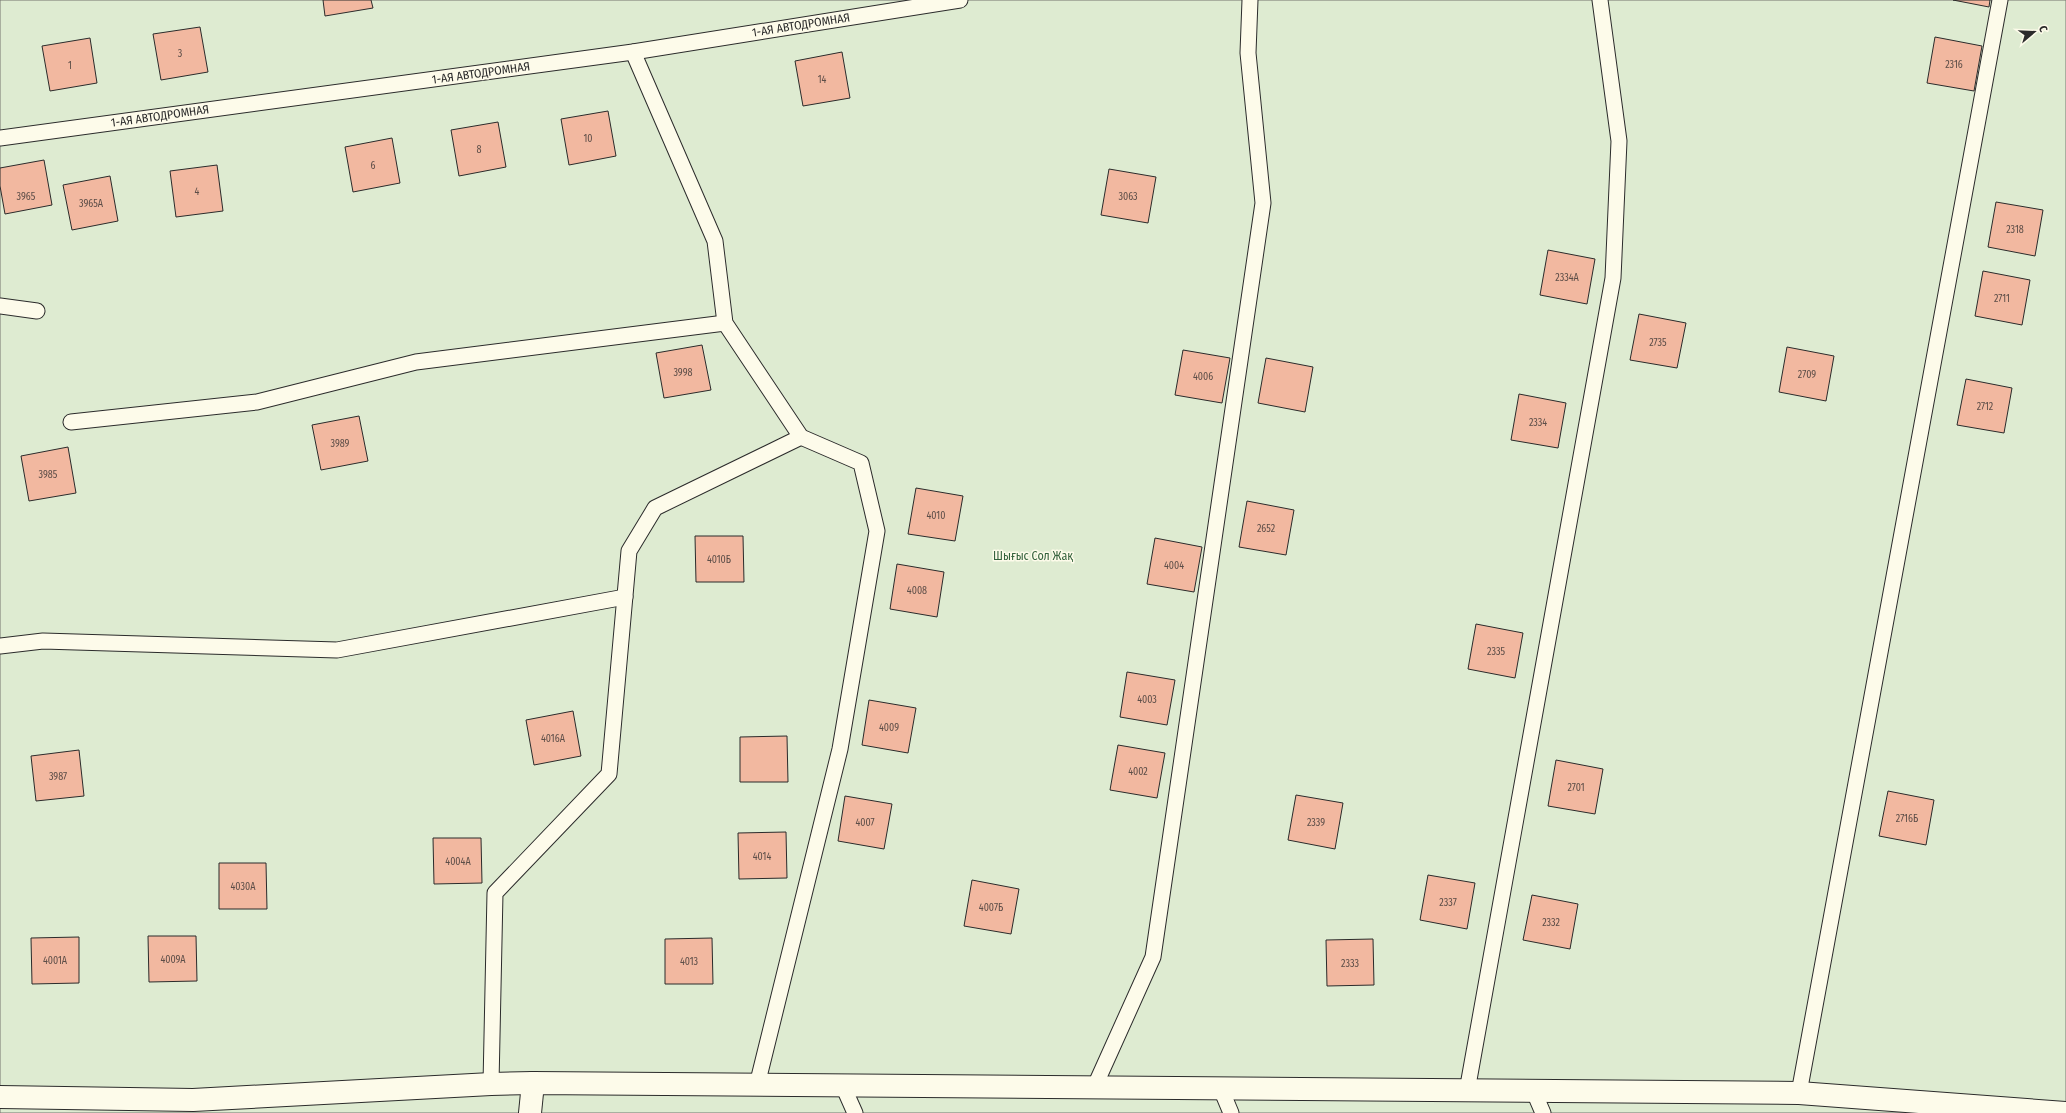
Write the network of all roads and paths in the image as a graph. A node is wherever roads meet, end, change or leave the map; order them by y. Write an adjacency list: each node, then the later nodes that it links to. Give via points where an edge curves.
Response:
1 (960, 0): 5 (lane, 1-АЯ АВТОДРОМНАЯ)
2 (1250, 0): 18 (lane, via 1248,53 1262,211 1153,957)
3 (1600, 0): 20 (lane, via 1619,141 1613,278)
4 (2000, 0): 22 (lane)
5 (633, 52): 6 (lane, 1-АЯ АВТОДРОМНАЯ); 9 (lane, via 715,241)
6 (0, 138)
7 (0, 306): 8 (lane)
8 (37, 311)
9 (725, 323): 10 (lane, via 416,362 257,402); 11 (lane)
10 (71, 422)
11 (801, 437): 12 (lane, via 655,508 629,551); 16 (lane, via 861,463 876,531 840,749)
12 (625, 598): 13 (lane, via 337,650 42,641); 15 (lane, via 609,774 495,893)
13 (0, 646)
14 (533, 1083): 15 (street); 16 (street); 25 (street)
15 (491, 1084): 24 (street)
16 (757, 1085): 17 (street)
17 (844, 1086): 18 (street); 26 (lane)
18 (1094, 1088): 19 (street)
19 (1221, 1089): 20 (street); 27 (lane)
20 (1467, 1091): 21 (street)
21 (1534, 1092): 22 (street); 28 (lane)
22 (1799, 1093): 29 (street)
23 (0, 1097): 24 (street)
24 (193, 1107)
25 (530, 1113)
26 (855, 1113)
27 (1231, 1113)
28 (1543, 1113)
29 (2066, 1113)

